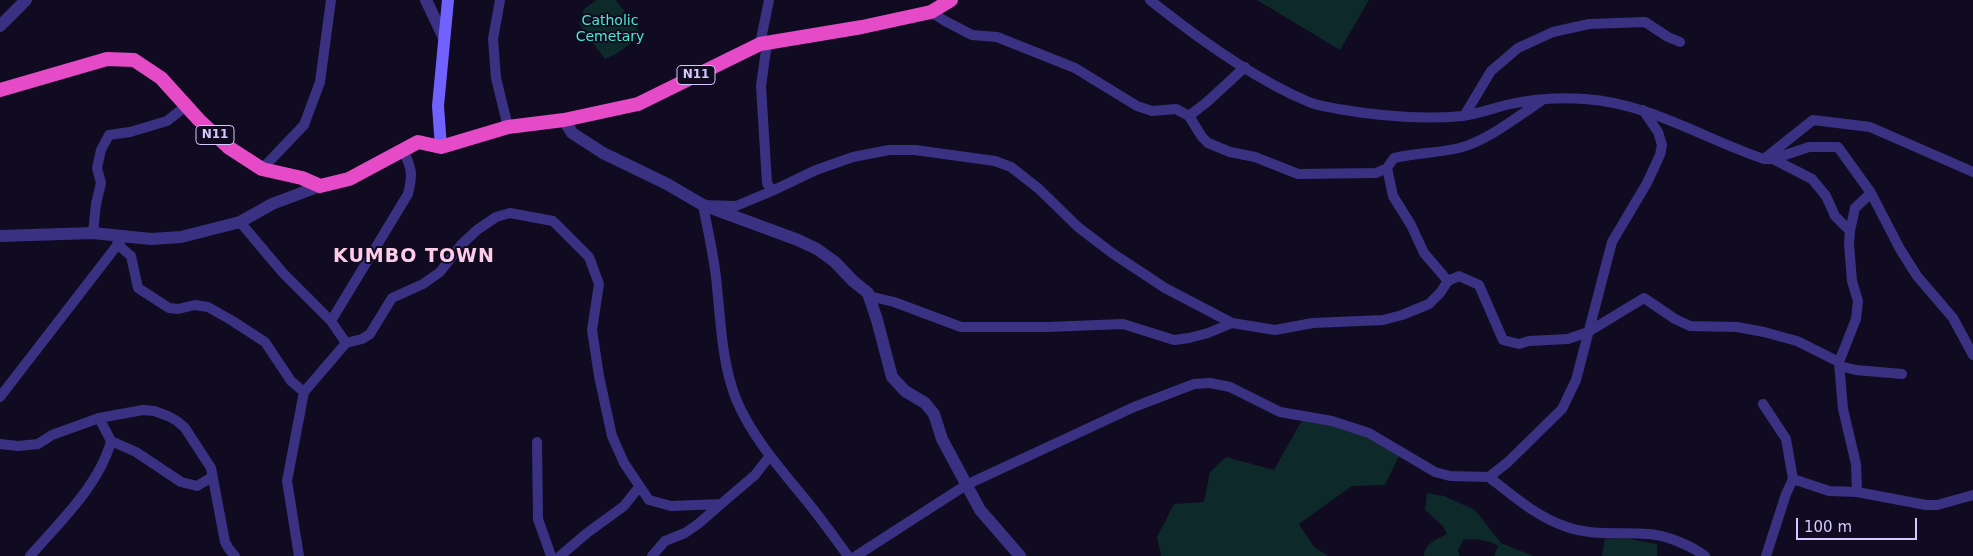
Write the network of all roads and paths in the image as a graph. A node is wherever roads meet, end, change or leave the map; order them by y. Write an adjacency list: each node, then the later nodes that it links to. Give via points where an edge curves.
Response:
1 (26, 0): 10 (street)
2 (332, 0): 27 (street, via 320,82 304,125)
3 (426, 0): 11 (street)
4 (448, 0): 11 (main road)
5 (500, 0): 22 (street, via 493,40 496,78)
6 (769, 0): 13 (street)
7 (951, 0): 9 (highway, N11)
8 (1150, 0): 14 (street)
9 (931, 12): 13 (highway, N11); 19 (street, via 972,36 998,38 1075,68 1137,106 1152,111 1176,109)
10 (0, 26)
11 (444, 38): 23 (main road, via 438,106)
12 (1680, 42): 20 (street, via 1645,22 1589,24 1553,32 1518,48 1491,71)
13 (764, 44): 21 (highway, N11, via 638,104); 30 (street, via 761,86 767,183)
14 (1245, 67): 19 (street); 20 (street, via 1310,103 1372,115 1430,119)
15 (0, 90): 17 (highway, N11, via 107,59 134,60 161,78)
16 (1544, 100): 18 (street, via 1586,99); 20 (street); 26 (street, via 1471,144 1394,158)
17 (186, 106): 27 (highway, N11, via 228,147); 35 (street, via 167,121 109,135 97,168 101,183)
18 (1643, 110): 25 (street); 42 (street, via 1658,132 1662,145 1660,155 1612,242)
19 (1189, 116): 26 (street, via 1208,143 1298,174 1362,174)
20 (1464, 116)
21 (564, 120): 22 (highway, N11); 32 (street, via 572,133 603,153)
22 (508, 127): 23 (highway, N11)
23 (441, 147): 24 (highway, N11, via 418,142)
24 (403, 150): 29 (highway, N11, via 349,179); 40 (street, via 412,169 408,194)
25 (1769, 159): 28 (street, via 1813,120 1870,127); 31 (street, via 1809,148 1838,147); 34 (street, via 1812,179 1826,196 1835,216)
26 (1387, 168): 38 (street, via 1393,196 1412,225 1424,253)
27 (262, 169): 29 (highway, N11, via 302,178)
28 (1973, 172)
29 (320, 186): 33 (street, via 272,204)
30 (772, 191): 32 (street, via 736,206); 41 (street, via 853,157 889,150 915,150 995,161 1026,178 1112,254 1165,288)
31 (1870, 193): 34 (street, via 1855,208); 44 (street, via 1917,276 1953,318)
32 (702, 205): 39 (street, via 816,249 835,262); 54 (street, via 717,286 725,362 736,398)
33 (240, 222): 37 (street, via 180,237); 40 (street, via 283,273)
34 (1850, 232): 45 (street, via 1852,281 1858,301 1856,319)
35 (92, 233): 36 (street); 37 (street)
36 (0, 236)
37 (121, 240): 47 (street, via 131,256 138,288 169,308 208,307 231,320 265,342 291,381); 48 (street)
38 (1448, 281): 41 (street, via 1429,304 1382,320 1313,323 1275,330); 42 (street, via 1459,276 1479,285 1503,340 1519,344 1568,339)
39 (869, 296): 41 (street, via 961,326 1123,324 1174,340 1208,333); 58 (street, via 892,378 934,414 942,439)
40 (331, 321): 43 (street)
41 (1232, 323)
42 (1588, 332): 45 (street, via 1644,298 1690,326 1737,326 1764,332 1797,341); 56 (street, via 1576,380 1562,409)
43 (346, 343): 47 (street); 59 (street, via 370,334 392,298 440,272 477,230 496,217 510,213 553,220 589,257 599,284 592,330 599,376 612,436)
44 (1973, 355)
45 (1839, 362): 46 (street, via 1840,366 1856,370); 60 (street, via 1843,409 1856,464)
46 (1902, 374)
47 (304, 392): 65 (street, via 287,481)
48 (0, 397)
49 (1763, 404): 57 (street, via 1786,439)
50 (99, 418): 51 (street); 53 (street, via 52,435 38,444); 55 (street, via 143,410 177,420 210,468)
51 (111, 440): 55 (street, via 185,484 197,486); 63 (street, via 96,476)
52 (537, 442): 66 (street, via 538,519)
53 (0, 444)
54 (769, 456): 62 (street, via 755,476); 69 (street)
55 (212, 477): 64 (street, via 225,542)
56 (1489, 478): 58 (street, via 1442,474 1370,433 1332,420 1280,412 1230,387 1210,383 1194,384 1134,407); 72 (street, via 1520,502 1567,528 1665,537)
57 (1793, 479): 60 (street, via 1829,491); 73 (street)
58 (966, 485): 70 (street); 71 (street, via 980,510)
59 (639, 486): 62 (street, via 649,500 671,506); 67 (street, via 624,506)
60 (1857, 492): 61 (street, via 1932,505)
61 (1973, 495)
62 (721, 504): 68 (street, via 685,533 665,541)
63 (30, 556)
64 (235, 556)
65 (299, 556)
66 (551, 556)
67 (560, 556)
68 (652, 556)
69 (848, 556)
70 (856, 556)
71 (1020, 556)
72 (1705, 556)
73 (1766, 556)

